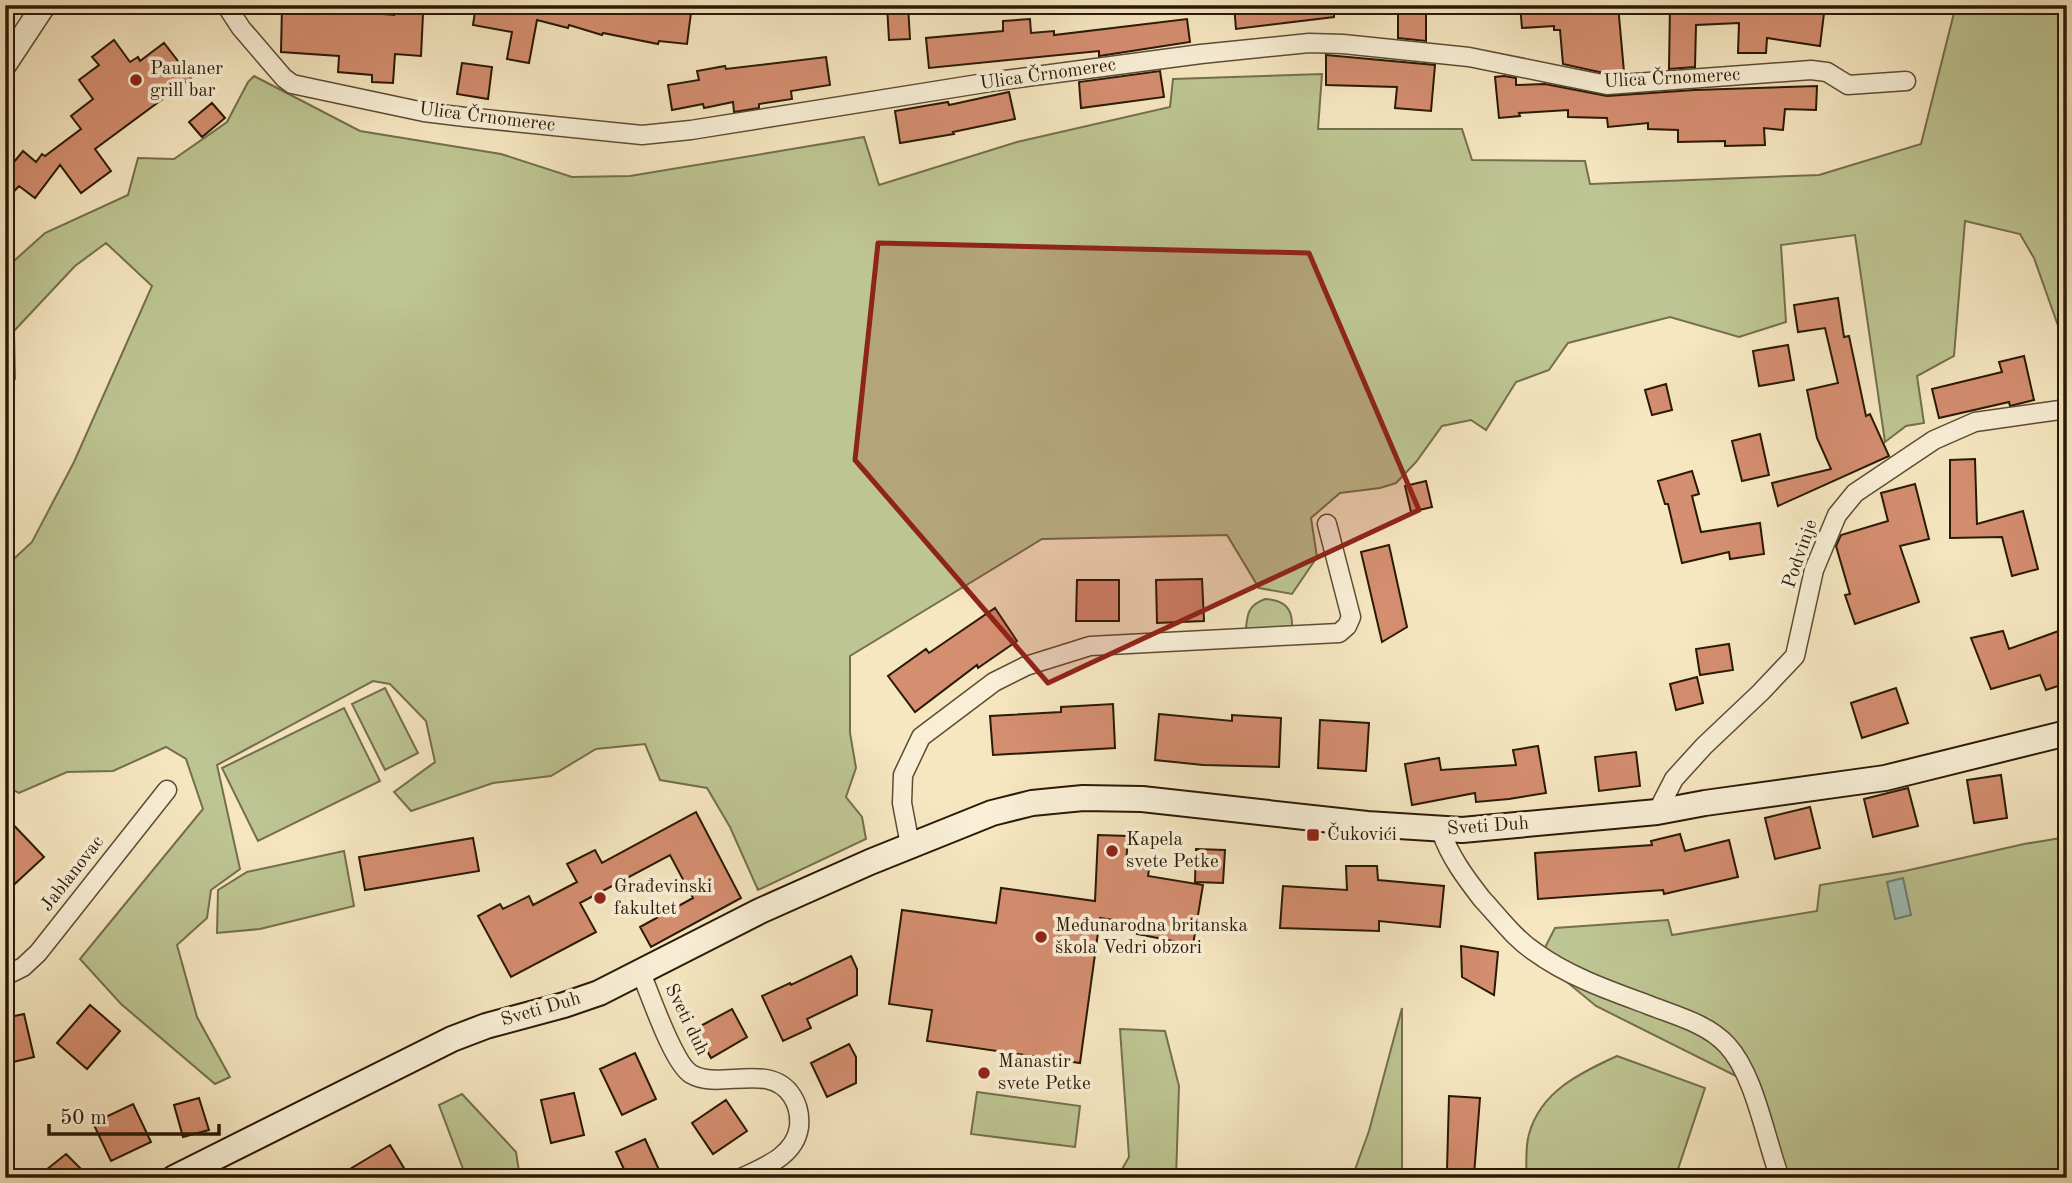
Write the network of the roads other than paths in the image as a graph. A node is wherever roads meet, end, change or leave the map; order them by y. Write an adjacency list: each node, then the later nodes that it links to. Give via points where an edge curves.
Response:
1 (44, 5): 3 (street)
2 (226, 5): 4 (street, Ulica Črnomerec, via 292,83 424,112 642,135 1025,78 1309,43 1469,57 1607,85 1811,70 1827,72 1848,85)
3 (5, 64)
4 (1906, 81)
5 (2067, 410): 9 (street, Podvinje, via 1975,422 1934,440 1855,493 1837,515 1814,570 1795,656 1674,779)
6 (1326, 524): 11 (street, via 1351,617 1339,633 1090,646 1026,666 993,682 921,737 903,775)
7 (2067, 733): 9 (main road, Sveti Duh, via 1885,778)
8 (167, 790): 13 (street, Jablanovac, via 38,953)
9 (1657, 812): 10 (main road, Sveti Duh)
10 (1441, 831): 11 (main road, Sveti Duh, via 1142,799 1083,798 1006,808); 16 (street, via 1467,880 1535,952 1582,979 1695,1023 1728,1046 1742,1065)
11 (909, 845): 12 (main road, Sveti Duh, via 760,911)
12 (641, 973): 14 (main road, Sveti Duh, via 582,1000 452,1039); 15 (street, Sveti duh, via 672,1046 690,1073 711,1079 770,1080 790,1092 796,1102 799,1129 794,1143 776,1161)
13 (5, 976)
14 (174, 1178)
15 (741, 1178)
16 (1780, 1178)

